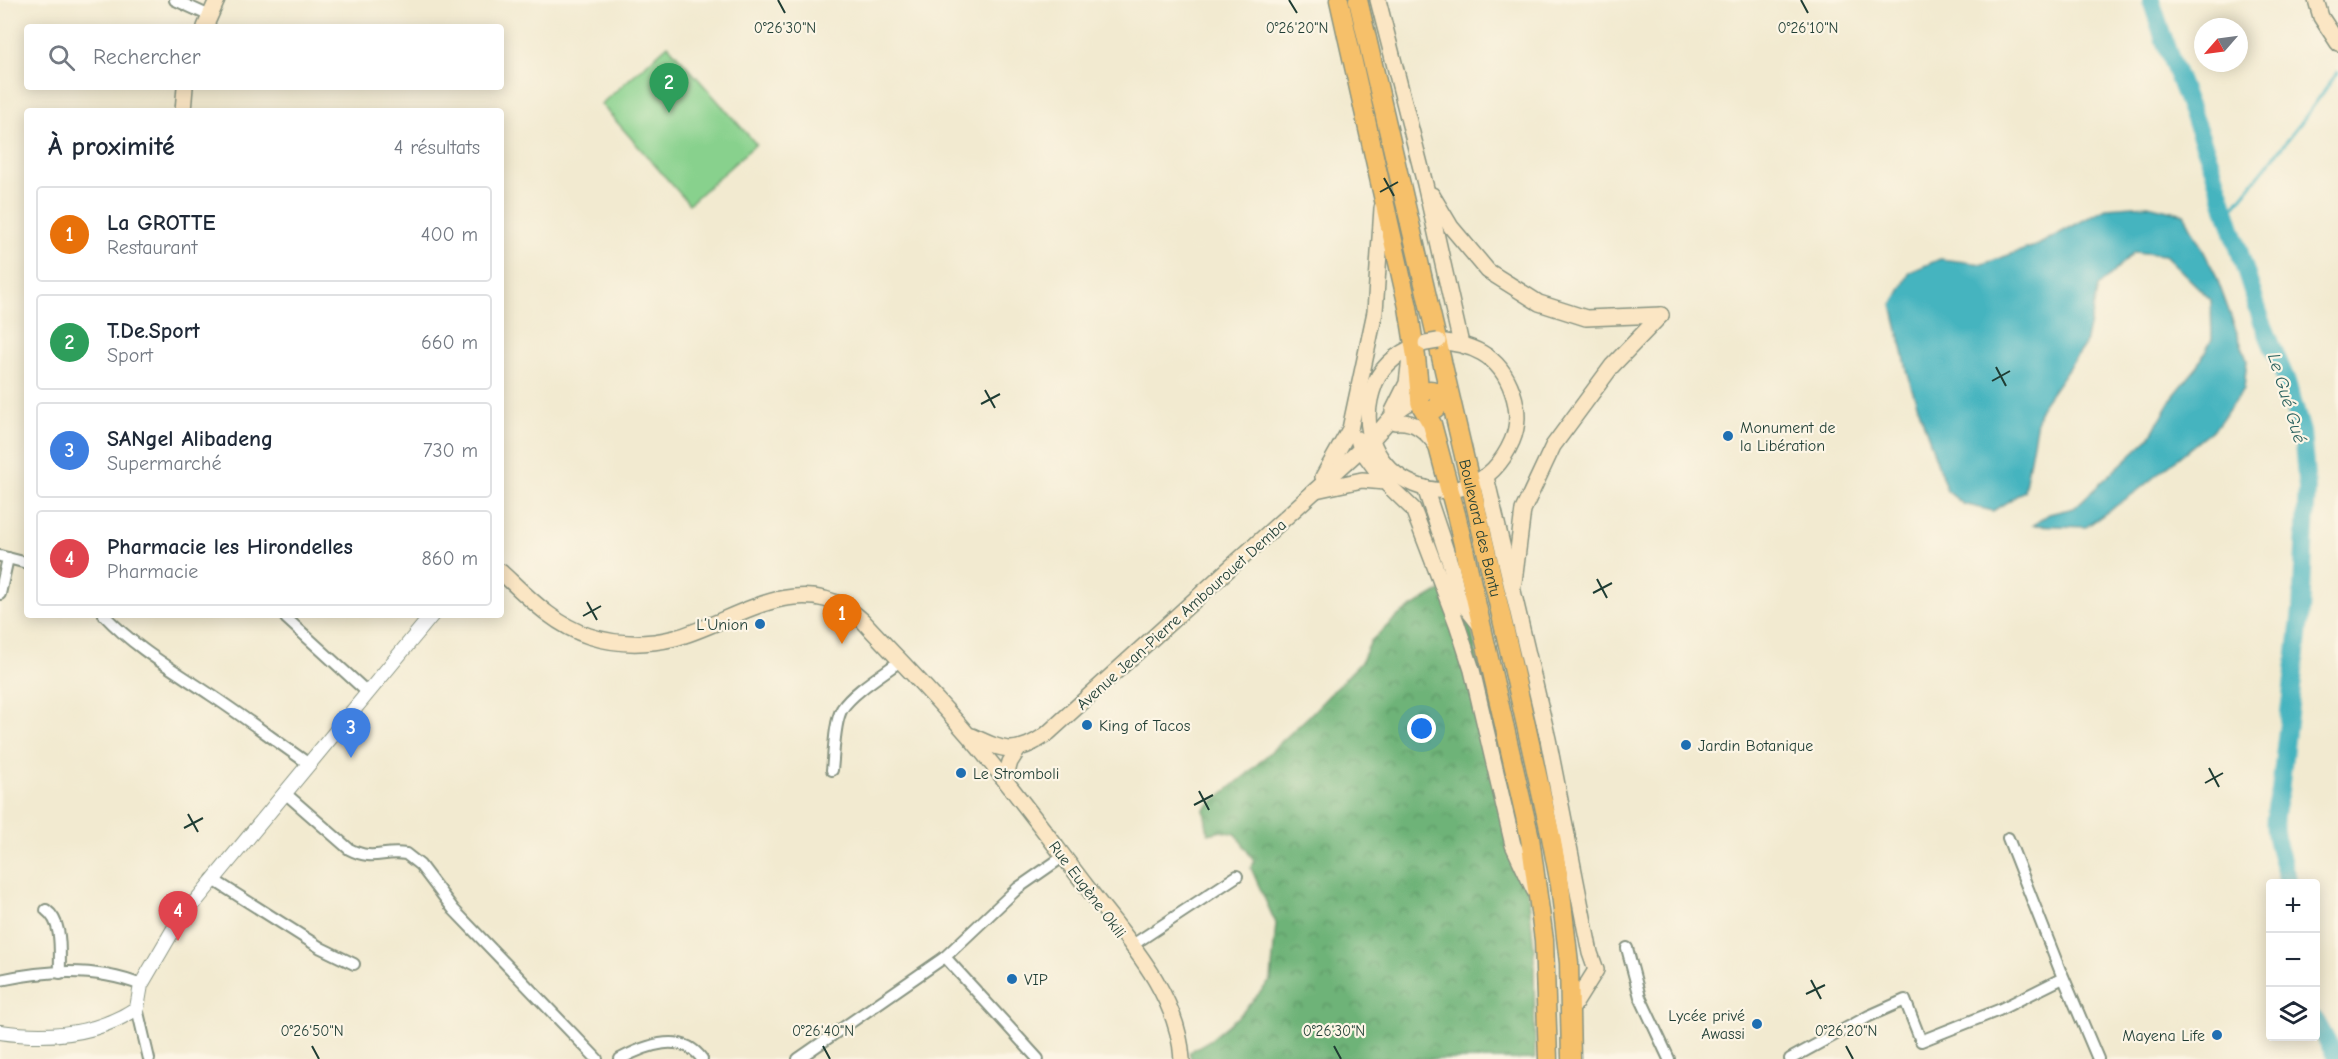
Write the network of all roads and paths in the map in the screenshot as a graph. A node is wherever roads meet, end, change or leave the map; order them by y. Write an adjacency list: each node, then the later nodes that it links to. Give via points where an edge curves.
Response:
1 (175, 0): 7 (street)
2 (217, 0): 7 (main road)
3 (1339, 0): 13 (highway, Boulevard des Bantu)
4 (1358, 0): 12 (highway, Boulevard des Bantu)
5 (1378, 0): 11 (main road)
6 (2316, 0): 8 (main road, via 2321,17)
7 (207, 22)
8 (2338, 43)
9 (185, 90): 10 (main road)
10 (183, 108)
11 (1425, 184): 16 (main road); 29 (main road, via 1451,227 1488,271 1539,303 1586,318 1660,315 1612,366 1553,446 1523,510)
12 (1402, 187): 15 (highway, Boulevard des Bantu); 17 (highway, via 1436,358)
13 (1382, 190): 14 (highway, Boulevard des Bantu); 18 (main road, via 1375,312)
14 (1408, 307): 15 (highway, Boulevard des Bantu); 19 (main road, via 1410,375)
15 (1426, 343): 16 (main road); 17 (highway, Boulevard des Bantu); 20 (main road, via 1394,358 1378,376 1369,400); 23 (highway, Boulevard des Bantu, via 1443,362)
16 (1461, 344): 23 (main road, via 1483,354 1501,370 1512,391 1517,415 1513,439 1503,460)
17 (1432, 400): 19 (main road, Avenue Jean-Pierre Ambourouet Demba); 21 (highway, Boulevard des Bantu, via 1432,424); 23 (highway, via 1447,412)
18 (1352, 416): 20 (main road); 25 (main road, via 1350,429)
19 (1393, 419): 20 (main road, Avenue Jean-Pierre Ambourouet Demba); 21 (main road, via 1420,427)
20 (1370, 440): 22 (main road); 24 (main road, via 1391,471 1412,485); 25 (main road, Avenue Jean-Pierre Ambourouet Demba)
21 (1439, 449): 23 (highway, Boulevard des Bantu)
22 (1386, 482): 25 (main road, via 1362,480); 47 (main road, via 1413,509 1458,624 1513,845)
23 (1468, 484): 24 (main road, via 1437,491); 29 (main road); 34 (highway, Boulevard des Bantu); 58 (highway, Boulevard des Bantu, via 1558,872)
24 (1425, 488): 34 (main road, via 1458,597)
25 (1316, 490): 38 (main road, Avenue Jean-Pierre Ambourouet Demba, via 1063,721 1040,739)
26 (4, 557): 27 (street); 30 (street)
27 (24, 562)
28 (504, 575): 35 (main road, Rue Eugène Okili, via 566,626 588,636 638,643 675,638 750,608 799,597 815,598 846,607)
29 (1513, 591): 58 (main road, via 1596,970)
30 (0, 594)
31 (107, 618): 39 (street, via 158,661)
32 (286, 618): 36 (street)
33 (429, 618): 36 (street)
34 (1483, 629): 47 (highway, Boulevard des Bantu, via 1522,800)
35 (900, 662): 37 (main road, Rue Eugène Okili); 40 (street, via 841,710)
36 (367, 692): 39 (street)
37 (967, 733): 38 (main road, via 1000,749); 41 (main road, Rue Eugène Okili)
38 (1019, 748): 41 (main road)
39 (309, 764): 42 (street)
40 (832, 770)
41 (1005, 779): 44 (main road, Rue Eugène Okili)
42 (285, 793): 46 (street); 62 (street, via 360,855 406,854 420,865 454,909)
43 (2008, 838): 54 (street)
44 (1064, 856): 49 (main road, Rue Eugène Okili); 51 (street, via 1018,888)
45 (1237, 876): 49 (street)
46 (212, 879): 52 (street, via 321,948); 56 (street, via 176,925)
47 (1540, 901): 68 (highway, Boulevard des Bantu)
48 (46, 910): 53 (street, via 58,927)
49 (1131, 946): 67 (main road, Rue Eugène Okili, via 1166,1002 1177,1029)
50 (1627, 948): 71 (street, via 1640,998)
51 (945, 957): 65 (street); 66 (street)
52 (354, 964)
53 (60, 973): 55 (street); 56 (street, via 104,974)
54 (2062, 976): 72 (street, via 2007,1006 1921,1041 1905,1000); 73 (street)
55 (0, 980)
56 (141, 985): 57 (street)
57 (137, 1008): 60 (street, via 117,1021 61,1035); 61 (street)
58 (1571, 1010): 59 (highway, Boulevard des Bantu)
59 (1572, 1030): 69 (highway, Boulevard des Bantu); 70 (highway)
60 (0, 1032)
61 (149, 1059)
62 (597, 1059)
63 (620, 1059): 64 (street, via 669,1042 696,1050)
64 (702, 1059)
65 (798, 1059)
66 (1038, 1059)
67 (1182, 1059)
68 (1548, 1059)
69 (1571, 1059)
70 (1577, 1059)
71 (1669, 1059)
72 (1790, 1059)
73 (2098, 1059)

